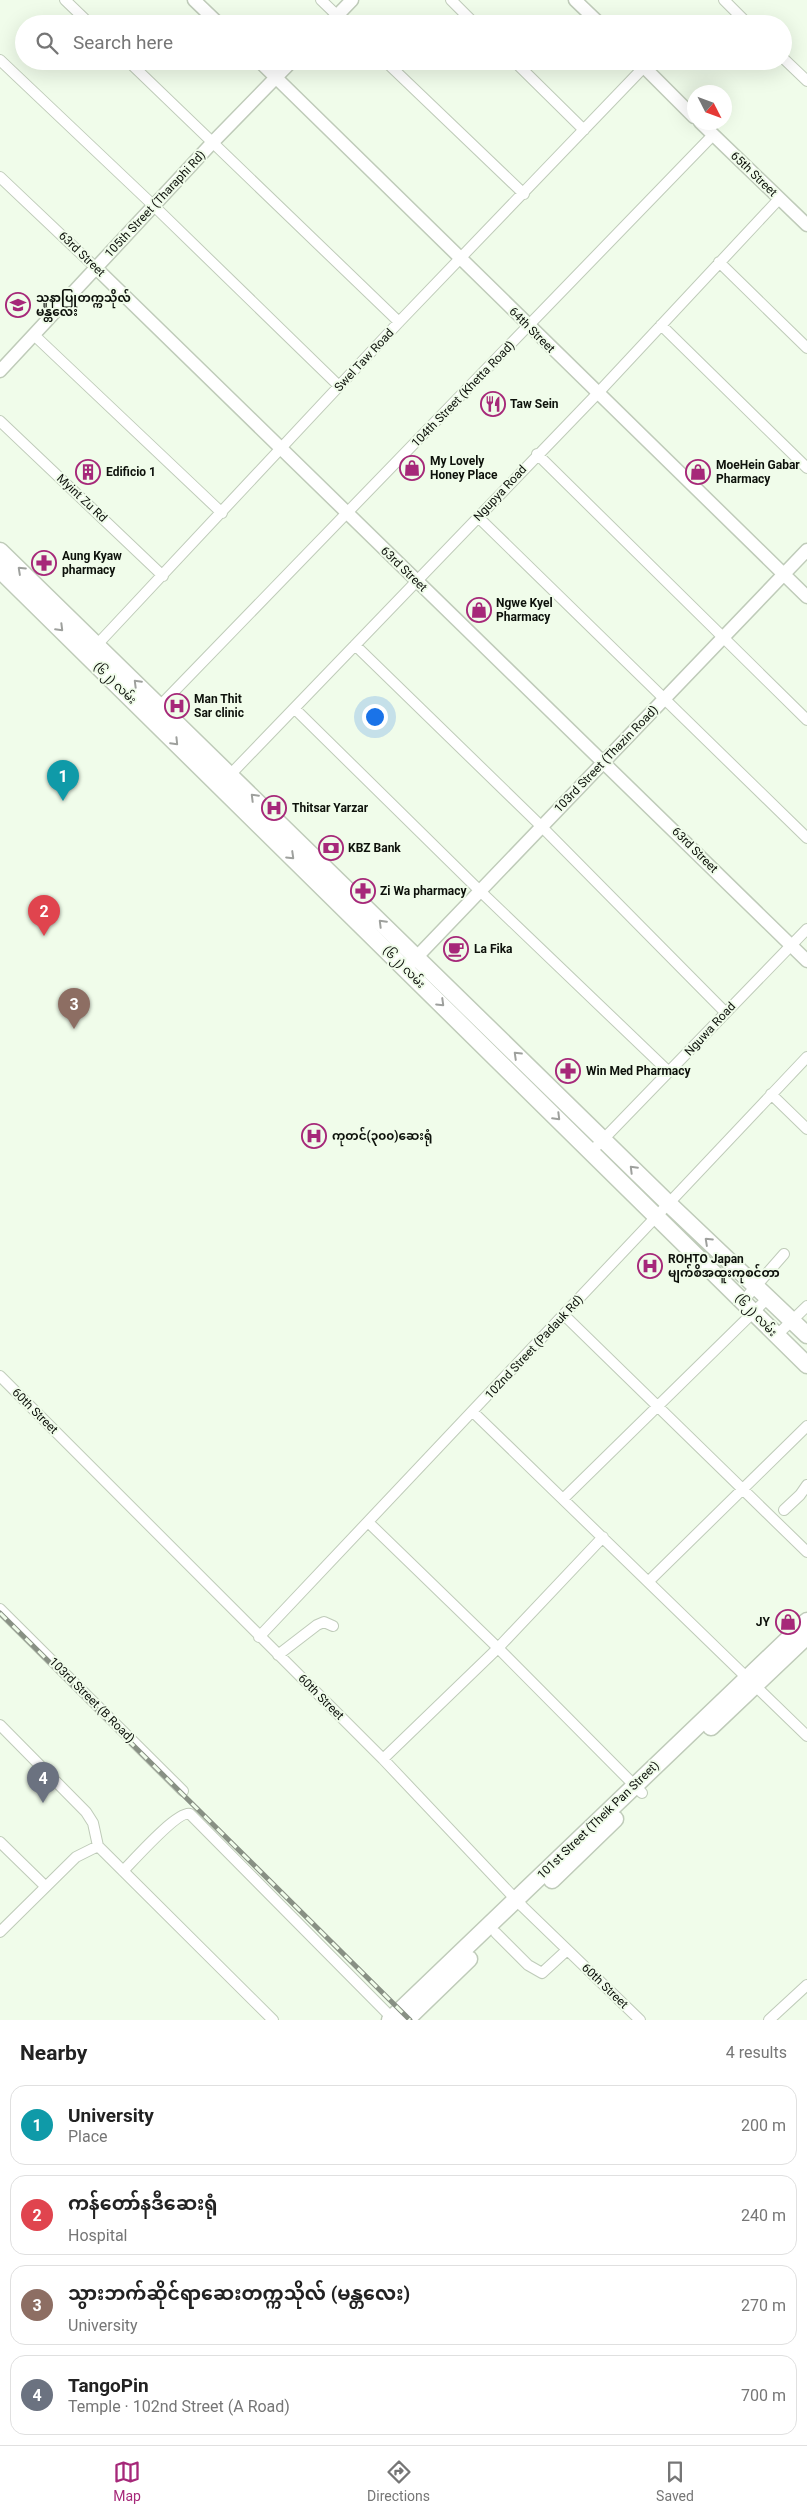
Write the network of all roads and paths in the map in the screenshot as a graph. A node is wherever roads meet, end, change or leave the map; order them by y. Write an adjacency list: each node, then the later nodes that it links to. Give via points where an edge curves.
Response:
1 (65, 0): 8 (street)
2 (194, 0): 9 (street)
3 (321, 0): 10 (street)
4 (352, 0): 11 (street)
5 (451, 0): 12 (street)
6 (575, 0): 13 (street)
7 (724, 0): 14 (street)
8 (81, 15)
9 (210, 15)
10 (332, 15)
11 (341, 15)
12 (466, 15)
13 (591, 15)
14 (739, 15)
15 (0, 60): 34 (street)
16 (792, 67): 25 (street)
17 (137, 70): 30 (street)
18 (268, 70): 24 (street, 64th Street)
19 (284, 70): 24 (street, 105th Street (Tharaphi Rd))
20 (394, 70): 32 (street)
21 (523, 70): 27 (street)
22 (636, 70): 27 (street, Swel Taw Road)
23 (647, 70): 26 (street)
24 (276, 78): 30 (street, 105th Street (Tharaphi Rd)); 36 (street, 64th Street)
25 (807, 81)
26 (687, 110)
27 (584, 130): 32 (street, Swel Taw Road)
28 (708, 130): 29 (street, 65th Street)
29 (713, 135): 33 (street, 65th Street); 41 (street, 104th Street (Khetta Road))
30 (212, 143): 34 (street, 105th Street (Tharaphi Rd)); 39 (street)
31 (0, 177): 38 (street, 63rd Street)
32 (524, 194): 36 (street, Swel Taw Road)
33 (779, 199): 35 (street, 65th Street); 37 (street, Ngupya Road)
34 (154, 206): 38 (street, 105th Street (Tharaphi Rd)); 45 (street)
35 (807, 225)
36 (460, 258): 39 (street, Swel Taw Road); 41 (street, 64th Street)
37 (719, 262): 40 (street, Ngupya Road); 43 (street)
38 (96, 268): 42 (street, 105th Street (Tharaphi Rd)); 48 (street, 63rd Street)
39 (399, 322): 45 (street, Swel Taw Road)
40 (661, 325): 46 (street, Ngupya Road); 50 (street)
41 (528, 327): 46 (street, 64th Street); 52 (street, 104th Street (Khetta Road))
42 (34, 335): 44 (street, 105th Street (Tharaphi Rd)); 51 (street)
43 (807, 348)
44 (0, 371)
45 (339, 386): 48 (street, Swel Taw Road)
46 (597, 394): 49 (street, Ngupya Road); 57 (street, 64th Street)
47 (0, 421): 58 (street, Myint Zu Rd)
48 (280, 449): 51 (street, Swel Taw Road); 52 (street, 63rd Street)
49 (537, 454): 53 (street, Ngupya Road); 61 (street)
50 (807, 468)
51 (222, 513): 58 (street, Swel Taw Road)
52 (347, 514): 59 (street, 63rd Street); 66 (street, 104th Street (Khetta Road))
53 (478, 516): 59 (street, Ngupya Road); 64 (street)
54 (807, 550): 57 (street, 103rd Street (Thazin Road))
55 (0, 551): 63 (main road, (၆၂) လမ်း, one-way to 55)
56 (0, 570): 63 (main road, (၆၂) လမ်း, one-way to 63)
57 (783, 574): 60 (street, 64th Street); 61 (street, 103rd Street (Thazin Road))
58 (163, 576): 63 (street, Swel Taw Road)
59 (417, 581): 62 (street, Ngupya Road); 68 (street, 63rd Street)
60 (807, 597)
61 (722, 638): 64 (street, 103rd Street (Thazin Road)); 67 (street)
62 (355, 645): 65 (street, Ngupya Road); 71 (street)
63 (92, 650): 66 (main road, (၆၂) လမ်း)
64 (665, 698): 68 (street, 103rd Street (Thazin Road)); 72 (street)
65 (295, 709): 69 (street, Ngupya Road); 73 (street)
66 (155, 711): 69 (main road, (၆၂) လမ်း); 70 (main road, (၆၂) လမ်း, one-way to 70)
67 (807, 720)
68 (602, 762): 71 (street, 103rd Street (Thazin Road)); 75 (street, 63rd Street)
69 (231, 774): 70 (street, Ngupya Road); 77 (main road, (၆၂) လမ်း, one-way to 69)
70 (219, 786): 77 (main road, (၆၂) လမ်း, one-way to 77)
71 (541, 826): 73 (street, 103rd Street (Thazin Road)); 78 (street)
72 (807, 838)
73 (480, 891): 77 (street, 103rd Street (Thazin Road)); 80 (street)
74 (807, 929): 75 (street, Nguwa Road)
75 (791, 945): 76 (street, 63rd Street); 78 (street, Nguwa Road)
76 (807, 961)
77 (412, 963): 83 (main road, (၆၂) လမ်း, one-way to 77); 84 (main road, (၆၂) လမ်း, one-way to 84)
78 (725, 1012): 80 (street, Nguwa Road)
79 (807, 1057): 81 (street, 102nd Street (Padauk Rd))
80 (669, 1072): 83 (street, Nguwa Road)
81 (771, 1094): 82 (street); 85 (street, 102nd Street (Padauk Rd))
82 (807, 1129)
83 (604, 1139): 84 (street, Nguwa Road); 85 (main road, (၆၂) လမ်း, one-way to 83)
84 (592, 1151): 86 (main road, (၆၂) လမ်း)
85 (668, 1203): 86 (street, 102nd Street (Padauk Rd)); 88 (main road, (၆၂) လမ်း, one-way to 85)
86 (656, 1215): 91 (main road, (၆၂) လမ်း); 92 (street, 102nd Street (Padauk Rd))
87 (784, 1254): 88 (street)
88 (756, 1286): 89 (main road, (၆၂) လမ်း); 91 (street)
89 (768, 1297): 91 (street); 93 (main road, (၆၂) လမ်း)
90 (807, 1306): 93 (street)
91 (748, 1307): 95 (main road, (၆၂) လမ်း); 98 (street)
92 (564, 1315): 98 (street); 99 (street, 102nd Street (Padauk Rd))
93 (792, 1320): 94 (main road, (၆၂) လမ်း); 95 (street)
94 (807, 1334)
95 (776, 1336): 96 (main road, (၆၂) လမ်း)
96 (807, 1366)
97 (0, 1376): 113 (street, 60th Street)
98 (658, 1405): 102 (street); 103 (street)
99 (474, 1412): 103 (street); 105 (street, 102nd Street (Padauk Rd))
100 (807, 1426): 102 (street)
101 (807, 1485): 104 (street)
102 (743, 1489): 107 (street); 108 (street)
103 (563, 1498): 106 (street)
104 (784, 1510)
105 (369, 1523): 113 (street, 102nd Street (Padauk Rd)); 114 (street)
106 (602, 1537): 108 (street); 114 (street)
107 (807, 1552)
108 (649, 1581): 116 (street)
109 (0, 1609): 121 (street, 103rd Street (B Road))
110 (807, 1621): 116 (main road, 101st Street (Theik Pan Street))
111 (333, 1626): 115 (street, via 324,1622 317,1625)
112 (807, 1636): 116 (main road, 101st Street (Theik Pan Street))
113 (259, 1637): 115 (street, 60th Street)
114 (498, 1648): 119 (street); 120 (street)
115 (278, 1655): 119 (street, 60th Street)
116 (750, 1683): 118 (street); 120 (main road, 101st Street (Theik Pan Street))
117 (0, 1725): 123 (street, via 86,1812 94,1823)
118 (807, 1736)
119 (383, 1759): 126 (street, 60th Street)
120 (638, 1789): 126 (main road, 101st Street (Theik Pan Street))
121 (183, 1791)
122 (0, 1842): 125 (street)
123 (98, 1846): 124 (street); 125 (street, via 76,1857)
124 (123, 1871): 133 (street, via 171,1823 182,1814 190,1814); 134 (street)
125 (45, 1886): 127 (street)
126 (519, 1904): 128 (main road, 101st Street (Theik Pan Street)); 129 (main road, 101st Street (Theik Pan Street)); 130 (street, 60th Street)
127 (0, 1932)
128 (496, 1933): 129 (main road, 101st Street (Theik Pan Street)); 130 (street, via 528,1965 542,1973)
129 (473, 1947): 131 (main road, 101st Street (Theik Pan Street))
130 (567, 1950): 135 (street, 60th Street)
131 (445, 1974): 133 (main road, 101st Street (Theik Pan Street)); 133 (main road, 101st Street (Theik Pan Street))
132 (807, 1985): 136 (street)
133 (405, 2018)
134 (273, 2020)
135 (640, 2020)
136 (769, 2020)

